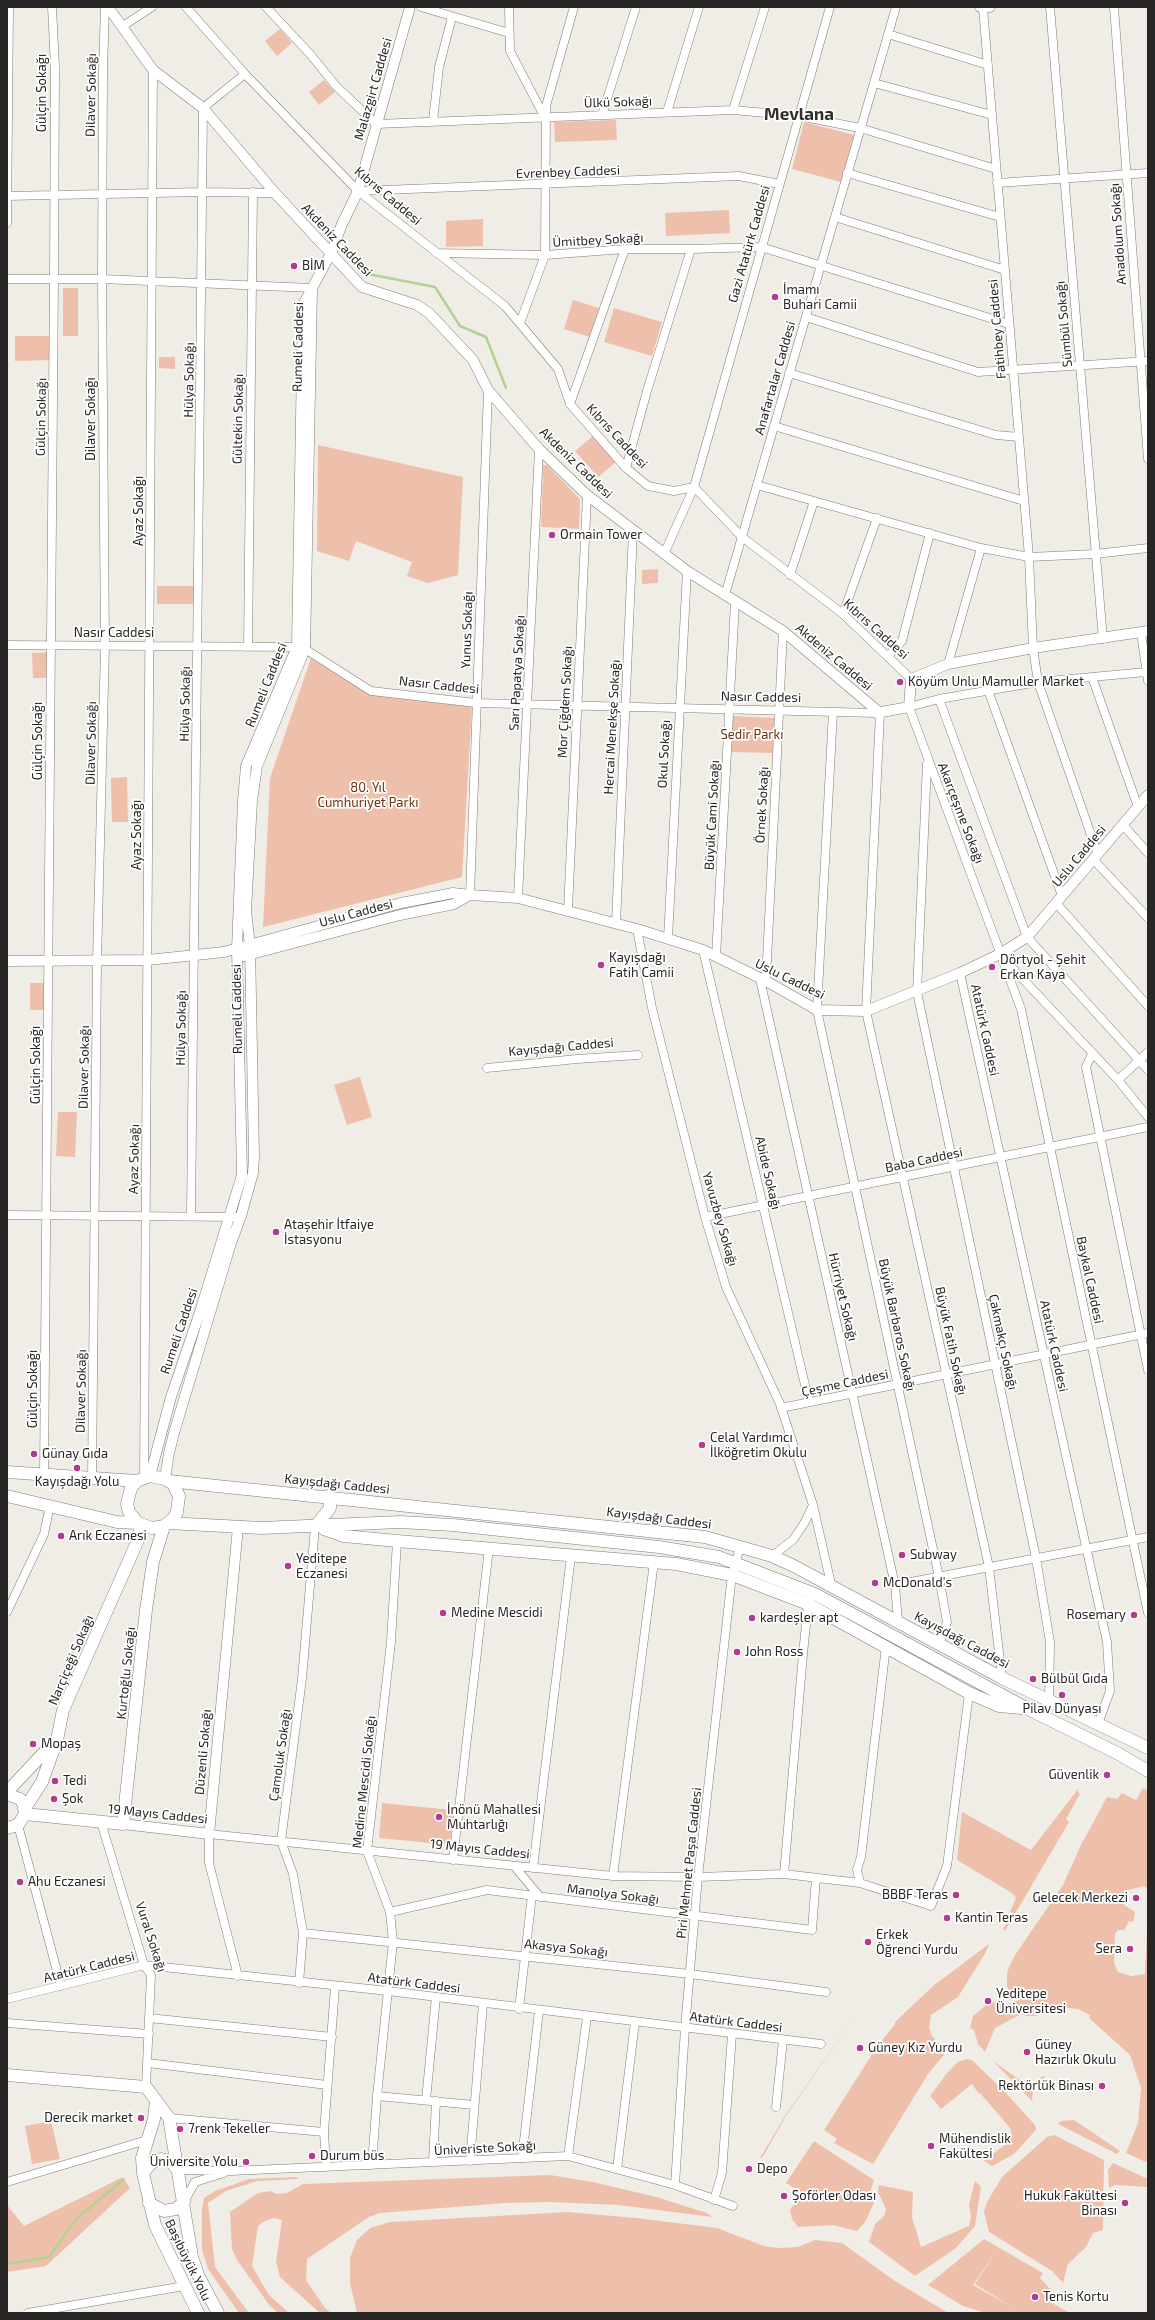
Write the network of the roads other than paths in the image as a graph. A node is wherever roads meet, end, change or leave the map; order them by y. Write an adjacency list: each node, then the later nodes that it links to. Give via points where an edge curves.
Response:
1 (10, 7): 21 (street)
2 (52, 7): 53 (street, Gülçin Sokağı, via 55,67)
3 (107, 7): 20 (street, Akdeniz Caddesi); 51 (street, Dilaver Sokağı)
4 (152, 7): 20 (street)
5 (186, 7): 26 (street, Kıbrıs Caddesi)
6 (266, 7): 36 (street, via 336,86)
7 (410, 7): 36 (street, Malazgirt Caddesi)
8 (421, 7): 19 (street)
9 (509, 7): 22 (street)
10 (574, 7): 34 (street)
11 (636, 7): 31 (street)
12 (699, 7): 30 (street)
13 (765, 7): 29 (street)
14 (830, 7): 32 (street, Gazi Atatürk Caddesi)
15 (896, 7): 23 (street, Anafartalar Caddesi)
16 (984, 7): 24 (street, Fatihbey Caddesi)
17 (1050, 7): 42 (street, Sümbül Sokağı)
18 (1114, 7): 41 (street, Anadolum Sokağı)
19 (452, 17): 22 (street); 35 (street, via 438,67)
20 (123, 26): 25 (street, Akdeniz Caddesi)
21 (8, 32): 52 (street)
22 (510, 33): 34 (street, via 510,51)
23 (888, 34): 24 (street); 27 (street, Anafartalar Caddesi)
24 (988, 65): 33 (street, Fatihbey Caddesi)
25 (153, 70): 28 (street, Akdeniz Caddesi); 47 (street)
26 (245, 74): 28 (street); 46 (street, Kıbrıs Caddesi)
27 (874, 83): 33 (street); 37 (street, Anafartalar Caddesi)
28 (203, 108): 48 (street); 50 (street, Akdeniz Caddesi)
29 (733, 110): 30 (street, Ülkü Sokağı); 32 (street, Ülkü Sokağı)
30 (667, 112): 31 (street, Ülkü Sokağı)
31 (602, 115): 34 (street, Ülkü Sokağı)
32 (799, 116): 37 (street, Ülkü Sokağı); 44 (street, Gazi Atatürk Caddesi)
33 (992, 116): 38 (street, Fatihbey Caddesi)
34 (545, 117): 35 (street, Ülkü Sokağı); 45 (street)
35 (433, 121): 36 (street, Ülkü Sokağı)
36 (376, 124): 46 (street, Malazgirt Caddesi)
37 (860, 128): 38 (street, Ülkü Sokağı); 39 (street, Anafartalar Caddesi)
38 (996, 169): 43 (street, Fatihbey Caddesi)
39 (847, 173): 54 (street, Anafartalar Caddesi); 55 (street)
40 (1148, 173): 41 (street)
41 (1126, 174): 42 (street); 75 (street, Anadolum Sokağı)
42 (1064, 178): 43 (street); 76 (street, Sümbül Sokağı)
43 (997, 183): 55 (street, Fatihbey Caddesi)
44 (778, 184): 45 (street, Evrenbey Caddesi, via 739,176); 57 (street, Gazi Atatürk Caddesi)
45 (545, 185): 46 (street, Evrenbey Caddesi); 62 (street)
46 (358, 191): 60 (street, Malazgirt Caddesi); 61 (street, Kıbrıs Caddesi)
47 (152, 192): 48 (street); 51 (street); 68 (street, Ayaz Sokağı)
48 (203, 192): 49 (street); 69 (street, Hülya Sokağı)
49 (253, 192): 50 (street); 70 (street, Gültekin Sokağı)
50 (275, 193): 60 (street, Akdeniz Caddesi)
51 (102, 194): 53 (street); 67 (street, Dilaver Sokağı)
52 (7, 196): 53 (street); 56 (street)
53 (54, 196): 66 (street, Gülçin Sokağı)
54 (835, 217): 63 (street, Anafartalar Caddesi); 64 (street)
55 (1000, 217): 64 (street, Fatihbey Caddesi)
56 (7, 223)
57 (761, 247): 59 (street, Ümitbey Sokağı); 63 (street); 87 (street, Gazi Atatürk Caddesi)
58 (625, 249): 59 (street, Ümitbey Sokağı); 62 (street, Ümitbey Sokağı); 80 (street)
59 (691, 250): 85 (street)
60 (331, 253): 71 (street, Malazgirt Caddesi); 79 (street, Akdeniz Caddesi, via 362,287 417,305 429,313 473,360)
61 (436, 253): 62 (street, Ümitbey Sokağı); 73 (street, Kıbrıs Caddesi, via 506,306)
62 (545, 255): 73 (street)
63 (821, 266): 72 (street, Anafartalar Caddesi); 74 (street)
64 (1005, 270): 74 (street, Fatihbey Caddesi)
65 (7, 279): 66 (street)
66 (54, 279): 67 (street); 109 (street, Gülçin Sokağı)
67 (102, 279): 68 (street); 110 (street, Dilaver Sokağı)
68 (152, 281): 69 (street); 111 (street, Ayaz Sokağı)
69 (202, 283): 70 (street); 112 (street, Hülya Sokağı)
70 (252, 285): 71 (street); 113 (street, Gültekin Sokağı)
71 (312, 288): 114 (street, Rumeli Caddesi, via 303,305)
72 (806, 318): 77 (street, via 978,372); 78 (street, Anafartalar Caddesi)
73 (520, 323): 80 (street, Kıbrıs Caddesi, via 558,368)
74 (1009, 324): 77 (street, Fatihbey Caddesi)
75 (1144, 362): 76 (street); 84 (street, Anadolum Sokağı)
76 (1080, 366): 77 (street); 98 (street, Sümbül Sokağı)
77 (1013, 370): 82 (street, Fatihbey Caddesi)
78 (789, 374): 81 (street, Anafartalar Caddesi); 82 (street, via 996,435)
79 (488, 390): 83 (street, Akdeniz Caddesi); 125 (street, Yunus Sokağı)
80 (570, 404): 85 (street, Kıbrıs Caddesi)
81 (774, 426): 86 (street, Anafartalar Caddesi); 90 (street)
82 (1018, 437): 90 (street, Fatihbey Caddesi)
83 (540, 449): 88 (street, Akdeniz Caddesi); 126 (street, Sarı Papatya Sokağı)
84 (1148, 459)
85 (626, 468): 87 (street, Kıbrıs Caddesi, via 648,486 674,491)
86 (757, 485): 89 (street); 94 (street, Anafartalar Caddesi)
87 (694, 487): 94 (street, Kıbrıs Caddesi); 97 (street, Gazi Atatürk Caddesi)
88 (587, 494): 92 (street, Akdeniz Caddesi); 127 (street, Mor Çiğdem Sokağı)
89 (814, 501): 91 (street); 101 (street)
90 (1024, 501): 99 (street, Fatihbey Caddesi)
91 (877, 518): 93 (street); 104 (street)
92 (633, 532): 97 (street, Akdeniz Caddesi); 128 (street, Hercai Menekşe Sokağı)
93 (930, 533): 95 (street); 116 (street, via 902,641)
94 (742, 537): 101 (street, Kıbrıs Caddesi); 102 (street, Anafartalar Caddesi)
95 (981, 548): 99 (street); 117 (street)
96 (1148, 548): 98 (street)
97 (664, 554): 100 (street, Akdeniz Caddesi)
98 (1095, 554): 99 (street); 107 (street, Sümbül Sokağı)
99 (1028, 557): 115 (street, Fatihbey Caddesi)
100 (686, 571): 102 (street, Akdeniz Caddesi); 130 (street, Okul Sokağı)
101 (790, 575): 104 (street, Kıbrıs Caddesi)
102 (726, 595): 103 (street, Akdeniz Caddesi)
103 (735, 602): 105 (street, Akdeniz Caddesi); 131 (street, Büyük Cami Sokağı)
104 (844, 614): 116 (street, Kıbrıs Caddesi)
105 (783, 631): 132 (street, Örnek Sokağı); 134 (street, Akdeniz Caddesi)
106 (1145, 632): 107 (street, Kıbrıs Caddesi); 118 (street)
107 (1103, 639): 115 (street, Kıbrıs Caddesi)
108 (7, 645): 109 (street, Nasır Caddesi)
109 (51, 645): 110 (street, Nasır Caddesi); 159 (street, Gülçin Sokağı)
110 (105, 646): 111 (street, Nasır Caddesi); 160 (street, Dilaver Sokağı)
111 (150, 646): 112 (street, Nasır Caddesi); 157 (street, Ayaz Sokağı)
112 (197, 646): 113 (street, Nasır Caddesi); 154 (street, Hülya Sokağı)
113 (248, 647): 114 (street, Nasır Caddesi)
114 (301, 648): 125 (street, Nasır Caddesi, via 371,691); 150 (street, Rumeli Caddesi, via 257,766 252,801 246,911); 152 (street, Rumeli Caddesi, via 246,766)
115 (1033, 648): 117 (street, Kıbrıs Caddesi); 122 (street, Fatihbey Caddesi)
116 (888, 656): 120 (street, Kıbrıs Caddesi)
117 (948, 664): 120 (street, Kıbrıs Caddesi)
118 (1146, 672): 119 (street); 121 (street)
119 (1092, 677): 122 (street); 137 (street)
120 (911, 678): 129 (street, Akarçeşme Sokağı)
121 (1148, 681)
122 (1038, 682): 123 (street); 140 (street, Fatihbey Caddesi)
123 (988, 690): 124 (street); 143 (street)
124 (939, 699): 129 (street); 148 (street)
125 (476, 703): 126 (street, Nasır Caddesi); 141 (street, Yunus Sokağı)
126 (528, 705): 127 (street, Nasır Caddesi); 142 (street, Sarı Papatya Sokağı)
127 (577, 706): 128 (street, Nasır Caddesi); 144 (street, Mor Çiğdem Sokağı)
128 (625, 707): 130 (street, Nasır Caddesi); 146 (street, Hercai Menekşe Sokağı)
129 (908, 707): 134 (street); 135 (street, Akarçeşme Sokağı)
130 (679, 708): 131 (street, Nasır Caddesi); 149 (street, Okul Sokağı)
131 (729, 710): 132 (street, Nasır Caddesi); 156 (street, Büyük Cami Sokağı)
132 (779, 711): 133 (street, Nasır Caddesi); 162 (street, Örnek Sokağı)
133 (833, 712): 134 (street, Nasır Caddesi); 165 (street, Büyük Barbaros Sokağı)
134 (878, 713): 166 (street)
135 (927, 761): 153 (street, Akarçeşme Sokağı); 163 (street, Çakmakçı Sokağı)
136 (1148, 795): 137 (street, Uslu Caddesi)
137 (1138, 807): 138 (street, Uslu Caddesi)
138 (1123, 825): 139 (street); 140 (street, Uslu Caddesi)
139 (1148, 853)
140 (1096, 857): 143 (street, Uslu Caddesi); 145 (street)
141 (470, 896): 142 (street, Uslu Caddesi); 150 (street, Uslu Caddesi, via 453,892 428,896); 155 (street, Uslu Caddesi, via 454,904 400,915)
142 (518, 898): 144 (street, Uslu Caddesi)
143 (1059, 900): 148 (street, Uslu Caddesi); 164 (street)
144 (568, 910): 146 (street, Uslu Caddesi)
145 (1148, 918)
146 (616, 923): 147 (street, Uslu Caddesi)
147 (637, 929): 149 (street, Uslu Caddesi); 191 (street, Yavuzbey Sokağı, via 652,1008)
148 (1028, 937): 153 (street, Uslu Caddesi); 170 (street)
149 (668, 938): 151 (street, Uslu Caddesi)
150 (250, 946): 152 (street, Uslu Caddesi); 155 (street, Rumeli Caddesi)
151 (703, 950): 156 (street, Uslu Caddesi); 183 (street, Abide Sokağı)
152 (237, 952): 154 (street); 155 (street, Uslu Caddesi); 189 (street, Rumeli Caddesi, via 243,1159 242,1175)
153 (1000, 954): 161 (street, Uslu Caddesi); 168 (street); 177 (street, Baykal Caddesi, via 1021,1010)
154 (194, 956): 157 (street); 188 (street, Hülya Sokağı)
155 (250, 956): 190 (street, Rumeli Caddesi, via 254,1157 253,1172)
156 (716, 957): 162 (street, Uslu Caddesi)
157 (148, 960): 160 (street); 187 (street, Ayaz Sokağı)
158 (7, 961): 159 (street)
159 (48, 961): 160 (street); 185 (street, Gülçin Sokağı)
160 (97, 961): 186 (street, Dilaver Sokağı)
161 (960, 973): 163 (street, Uslu Caddesi); 178 (street, Atatürk Caddesi)
162 (763, 980): 165 (street, Uslu Caddesi); 182 (street, Hürriyet Sokağı)
163 (917, 992): 166 (street, Uslu Caddesi); 179 (street, Çakmakçı Sokağı)
164 (1148, 1006)
165 (817, 1010): 166 (street, Uslu Caddesi); 181 (street, Büyük Barbaros Sokağı)
166 (866, 1011): 180 (street, Büyük Fatih Sokağı)
167 (1148, 1052): 170 (street)
168 (1092, 1054): 173 (street); 176 (street, via 1086,1067)
169 (638, 1055): 171 (street, Kayışdağı Caddesi)
170 (1140, 1061): 172 (street); 173 (street)
171 (487, 1068)
172 (1148, 1070)
173 (1118, 1080): 174 (street)
174 (1146, 1114): 175 (street)
175 (1148, 1126): 176 (street, Baba Caddesi)
176 (1100, 1136): 177 (street, Baba Caddesi); 192 (street)
177 (1050, 1147): 178 (street, Baba Caddesi); 193 (street, Baykal Caddesi)
178 (1000, 1157): 179 (street, Baba Caddesi); 194 (street, Atatürk Caddesi)
179 (954, 1166): 180 (street, Baba Caddesi); 195 (street, Çakmakçı Sokağı)
180 (903, 1177): 181 (street, Baba Caddesi); 197 (street, Büyük Fatih Sokağı)
181 (855, 1186): 182 (street, Baba Caddesi); 198 (street, Büyük Barbaros Sokağı)
182 (808, 1196): 183 (street, Baba Caddesi); 199 (street, Hürriyet Sokağı)
183 (764, 1205): 191 (street, Baba Caddesi); 200 (street, Abide Sokağı)
184 (7, 1215): 185 (street)
185 (46, 1215): 186 (street); 203 (street, Gülçin Sokağı)
186 (95, 1215): 187 (street); 205 (street, Dilaver Sokağı)
187 (146, 1216): 188 (street); 204 (street, Ayaz Sokağı)
188 (191, 1216): 189 (street)
189 (228, 1217): 190 (street); 204 (street, Rumeli Caddesi, via 200,1312)
190 (240, 1217): 206 (street, Rumeli Caddesi, via 174,1433)
191 (705, 1217): 201 (street, Yavuzbey Sokağı, via 726,1286)
192 (1144, 1334): 193 (street, Çeşme Caddesi); 196 (street)
193 (1091, 1345): 194 (street, Çeşme Caddesi); 216 (street, Baykal Caddesi)
194 (1044, 1354): 195 (street, Çeşme Caddesi); 220 (street, Atatürk Caddesi)
195 (996, 1364): 197 (street, Çeşme Caddesi); 223 (street, Çakmakçı Sokağı)
196 (1148, 1370)
197 (946, 1374): 198 (street, Çeşme Caddesi); 226 (street, Büyük Fatih Sokağı)
198 (898, 1384): 199 (street, Çeşme Caddesi); 228 (street, Büyük Barbaros Sokağı)
199 (852, 1394): 200 (street, Çeşme Caddesi); 230 (street, Hürriyet Sokağı)
200 (809, 1402): 201 (street, Çeşme Caddesi)
201 (782, 1408): 210 (street, Yavuzbey Sokağı)
202 (7, 1472): 203 (main road, Kayışdağı Caddesi)
203 (44, 1475): 205 (main road, Kayışdağı Caddesi)
204 (144, 1478): 205 (main road, Kayışdağı Caddesi); 206 (main road, Kayışdağı Caddesi); 211 (main road, via 128,1496 127,1504 129,1512)
205 (92, 1479)
206 (167, 1480): 208 (main road, Kayışdağı Caddesi); 212 (main road, via 176,1489 179,1504 174,1518)
207 (7, 1496): 209 (main road)
208 (327, 1496): 213 (main road, via 330,1508); 218 (main road, Kayışdağı Caddesi, via 667,1532 705,1537)
209 (50, 1505): 211 (main road, via 117,1522); 232 (street, via 44,1534)
210 (813, 1505): 222 (street, via 793,1540); 229 (street, Yavuzbey Sokağı)
211 (140, 1524): 212 (main road, via 152,1528); 244 (main road, Narçiçeği Sokağı, via 138,1540 63,1710)
212 (166, 1524): 214 (main road); 250 (main road, Kurtoğlu Sokağı, via 153,1562 146,1610)
213 (315, 1526): 214 (main road); 217 (main road, via 344,1536); 225 (main road, via 400,1522 453,1525 659,1547 719,1557); 253 (street, Çamoluk Sokağı, via 302,1679)
214 (238, 1527): 252 (street, Düzenli Sokağı)
215 (1148, 1537): 216 (street)
216 (1132, 1540): 220 (street); 235 (street, Baykal Caddesi)
217 (397, 1541): 219 (main road); 254 (street, Medine Mescidi Sokağı, via 391,1642)
218 (740, 1547): 222 (main road, Kayışdağı Caddesi); 225 (street, Piri Mehmet Paşa Caddesi)
219 (489, 1548): 221 (main road); 255 (street)
220 (1086, 1548): 223 (street); 243 (street, Atatürk Caddesi, via 1107,1642 1110,1691)
221 (571, 1556): 224 (main road); 257 (street)
222 (772, 1556): 229 (main road, Kayışdağı Caddesi)
223 (1036, 1558): 226 (street); 241 (street, Çakmakçı Sokağı, via 1050,1642)
224 (654, 1562): 227 (main road); 259 (street)
225 (734, 1563): 227 (street, Piri Mehmet Paşa Caddesi); 231 (main road)
226 (989, 1567): 228 (street); 239 (street, Büyük Fatih Sokağı)
227 (732, 1575): 233 (main road); 260 (street, Piri Mehmet Paşa Caddesi)
228 (939, 1576): 230 (street); 237 (street, Büyük Barbaros Sokağı, via 947,1622)
229 (831, 1584): 236 (main road, Kayışdağı Caddesi)
230 (895, 1585): 236 (street, Hürriyet Sokağı)
231 (815, 1594): 233 (street); 242 (main road)
232 (10, 1600): 234 (street)
233 (808, 1604): 238 (main road); 258 (street)
234 (7, 1612)
235 (1148, 1613)
236 (898, 1621): 237 (main road, Kayışdağı Caddesi)
237 (939, 1644): 239 (main road, Kayışdağı Caddesi)
238 (886, 1646): 240 (main road); 262 (street, via 861,1857 857,1870)
239 (1002, 1678): 241 (main road, Kayışdağı Caddesi)
240 (969, 1693): 242 (main road, via 999,1706); 262 (street, 19 Mayıs Caddesi, via 947,1866 931,1906)
241 (1049, 1700): 243 (main road, Kayışdağı Caddesi)
242 (1028, 1709): 246 (main road)
243 (1098, 1724): 245 (main road, Kayışdağı Caddesi)
244 (57, 1740): 247 (main road); 248 (main road, Narçiçeği Sokağı, via 42,1782)
245 (1148, 1748)
246 (1148, 1771)
247 (7, 1793): 248 (main road, via 20,1799)
248 (25, 1811): 249 (main road, 19 Mayıs Caddesi); 251 (main road)
249 (101, 1822): 250 (main road, 19 Mayıs Caddesi); 270 (street, Vural Sokağı)
250 (123, 1824): 252 (street, 19 Mayıs Caddesi)
251 (11, 1829): 274 (street)
252 (209, 1834): 253 (street, 19 Mayıs Caddesi); 272 (street, Düzenli Sokağı, via 209,1863)
253 (280, 1841): 254 (street, 19 Mayıs Caddesi); 267 (street, Çamoluk Sokağı, via 293,1874)
254 (367, 1851): 255 (street, 19 Mayıs Caddesi); 265 (street, Medine Mescidi Sokağı)
255 (453, 1860): 256 (street, 19 Mayıs Caddesi)
256 (515, 1867): 257 (street, 19 Mayıs Caddesi); 264 (street)
257 (533, 1868): 259 (street, 19 Mayıs Caddesi)
258 (784, 1874): 260 (street, 19 Mayıs Caddesi); 261 (street, 19 Mayıs Caddesi)
259 (612, 1876): 260 (street, 19 Mayıs Caddesi)
260 (698, 1877): 266 (street, Piri Mehmet Paşa Caddesi)
261 (816, 1878): 262 (street, 19 Mayıs Caddesi); 266 (street, Manolya Sokağı, via 812,1930)
262 (860, 1883)
263 (532, 1895): 264 (street, Manolya Sokağı); 265 (street, Manolya Sokağı, via 487,1890); 269 (street)
264 (541, 1897): 266 (street, Manolya Sokağı)
265 (390, 1912): 268 (street, Medine Mescidi Sokağı)
266 (695, 1915): 271 (street, Piri Mehmet Paşa Caddesi)
267 (303, 1933): 268 (street, Akasya Sokağı); 273 (street, Çamoluk Sokağı)
268 (393, 1942): 269 (street, Akasya Sokağı); 276 (street, Medine Mescidi Sokağı)
269 (525, 1956): 271 (street, Akasya Sokağı); 281 (street)
270 (144, 1965): 272 (street, Atatürk Caddesi); 274 (street, Atatürk Caddesi); 284 (street, Vural Sokağı, via 151,1975)
271 (690, 1974): 277 (street, Akasya Sokağı); 287 (street, Piri Mehmet Paşa Caddesi)
272 (238, 1976): 273 (street, Atatürk Caddesi)
273 (299, 1983): 275 (street, Atatürk Caddesi)
274 (61, 1986): 279 (street, Atatürk Caddesi)
275 (335, 1987): 276 (street, Atatürk Caddesi); 290 (street)
276 (388, 1991): 278 (street, Atatürk Caddesi); 297 (street, Medine Mescidi Sokağı)
277 (826, 1992)
278 (436, 1997): 280 (street, Atatürk Caddesi); 299 (street)
279 (7, 1999)
280 (483, 2004): 281 (street, Atatürk Caddesi); 301 (street)
281 (519, 2009): 282 (street, Atatürk Caddesi)
282 (539, 2011): 283 (street, Atatürk Caddesi); 307 (street)
283 (587, 2017): 285 (street, Atatürk Caddesi); 306 (street)
284 (149, 2018): 288 (street, Vural Sokağı); 290 (street)
285 (635, 2022): 287 (street, Atatürk Caddesi); 312 (street)
286 (7, 2023): 288 (street)
287 (685, 2028): 289 (street, Atatürk Caddesi); 317 (street, Piri Mehmet Paşa Caddesi)
288 (149, 2034): 293 (street, Vural Sokağı)
289 (732, 2034): 291 (street, Atatürk Caddesi); 318 (street, via 722,2172)
290 (332, 2037): 295 (street)
291 (783, 2040): 292 (street, Atatürk Caddesi); 302 (street)
292 (821, 2044)
293 (148, 2063): 295 (street); 296 (street, Vural Sokağı)
294 (7, 2075): 296 (main road)
295 (327, 2085): 304 (street)
296 (146, 2087): 298 (main road)
297 (377, 2096): 299 (street); 310 (street, Medine Mescidi Sokağı)
298 (156, 2100): 303 (main road); 305 (main road, via 154,2120)
299 (426, 2100): 300 (street)
300 (436, 2101): 301 (street); 309 (street)
301 (474, 2105): 308 (street)
302 (776, 2107)
303 (169, 2118): 304 (street); 313 (main road)
304 (324, 2132): 311 (street)
305 (147, 2140): 315 (main road, via 142,2158); 316 (street)
306 (568, 2156): 307 (street, Üniveriste Sokağı); 312 (street, Üniveriste Sokağı)
307 (522, 2158): 308 (street, Üniveriste Sokağı)
308 (470, 2161): 309 (street, Üniveriste Sokağı)
309 (433, 2162): 310 (street, Üniveriste Sokağı)
310 (372, 2165): 311 (street, Üniveriste Sokağı)
311 (326, 2167): 314 (street, Üniveriste Sokağı)
312 (617, 2169): 317 (street, Üniveriste Sokağı)
313 (178, 2170): 314 (street); 315 (main road, via 170,2161 161,2159 151,2163); 320 (main road, Başıbüyük Yolu)
314 (230, 2171): 320 (street, via 195,2182)
315 (143, 2173): 319 (main road, Başıbüyük Yolu)
316 (7, 2182)
317 (675, 2185): 318 (street, Üniveriste Sokağı)
318 (714, 2200): 321 (street, Üniveriste Sokağı)
319 (150, 2202): 320 (main road, via 164,2211 176,2209); 322 (main road, Başıbüyük Yolu, via 155,2225)
320 (184, 2202): 325 (main road, Başıbüyük Yolu, via 192,2257 198,2275)
321 (733, 2206)
322 (184, 2286): 323 (street); 324 (main road, Başıbüyük Yolu)
323 (30, 2313)
324 (198, 2313)
325 (218, 2313)

